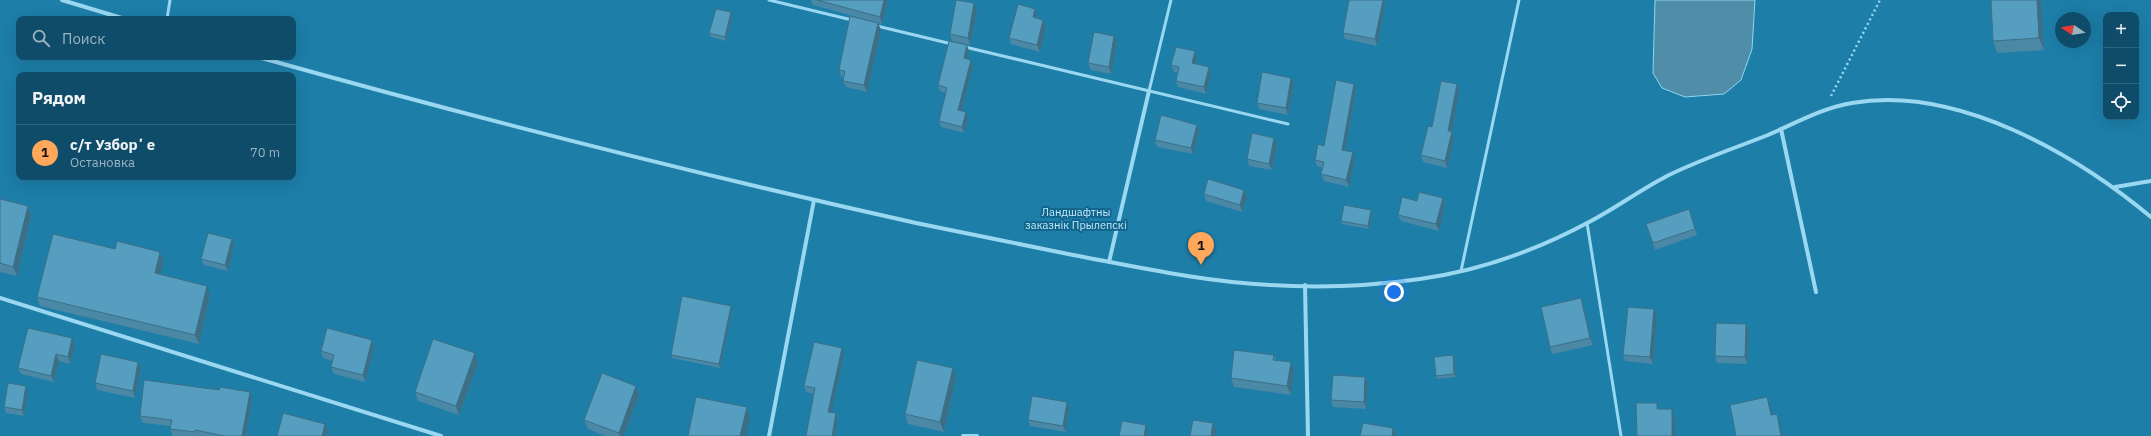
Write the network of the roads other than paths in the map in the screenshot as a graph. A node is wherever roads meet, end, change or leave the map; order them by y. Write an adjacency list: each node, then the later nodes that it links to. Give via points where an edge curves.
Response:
1 (62, 0): 6 (street)
2 (170, 0): 7 (lane)
3 (769, 0): 8 (lane)
4 (1171, 0): 13 (lane)
5 (1519, 0): 22 (lane)
6 (116, 16)
7 (167, 16)
8 (854, 20)
9 (870, 24): 10 (lane)
10 (955, 45)
11 (963, 46): 13 (lane)
12 (269, 60): 18 (street, via 598,149)
13 (1149, 91): 14 (lane); 21 (street)
14 (1288, 124)
15 (1781, 129): 17 (street, via 1824,109 1855,102 1884,100 1925,104 1964,112 2002,124); 20 (street, via 1670,175); 24 (street)
16 (2151, 182): 17 (street)
17 (2115, 187): 19 (street)
18 (814, 200): 21 (street); 27 (street)
19 (2151, 217)
20 (1587, 223): 22 (street, via 1529,249); 31 (lane)
21 (1109, 262): 23 (street, via 1223,281)
22 (1461, 271): 23 (street, via 1418,279)
23 (1305, 285): 30 (street)
24 (1816, 292)
25 (0, 298): 26 (street)
26 (441, 436)
27 (769, 436)
28 (963, 436): 29 (street)
29 (977, 436)
30 (1308, 436)
31 (1621, 436)

